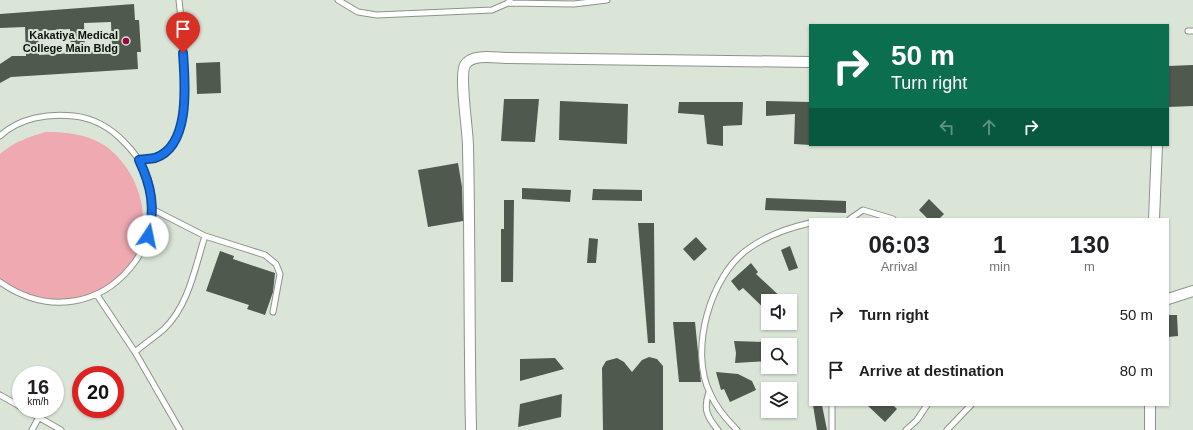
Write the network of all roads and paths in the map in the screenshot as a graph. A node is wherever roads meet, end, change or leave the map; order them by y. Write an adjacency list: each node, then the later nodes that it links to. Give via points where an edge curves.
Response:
1 (179, 0): 8 (lane, via 185,92 181,125 173,143 165,152 155,158)
2 (338, 0): 4 (lane, via 358,12 377,15 492,10)
3 (607, 0): 4 (lane, via 574,4)
4 (509, 2)
5 (809, 62): 33 (street, via 476,58 465,65 462,74 468,130)
6 (0, 136): 8 (lane, via 22,122 42,116 78,116 106,127 130,147)
7 (1157, 146): 12 (street)
8 (139, 160): 9 (lane, via 148,180)
9 (152, 209): 14 (lane); 17 (lane, via 151,225 144,247 132,267 116,283)
10 (851, 218): 11 (lane, via 863,210)
11 (890, 218)
12 (1154, 218)
13 (809, 223): 21 (lane, via 767,237 747,250 728,270 715,291 706,318 702,345 702,369)
14 (205, 236): 19 (lane, via 264,255 276,264 280,274); 20 (lane, via 177,314 164,329)
15 (0, 282): 17 (lane, via 18,294 46,302 63,303)
16 (1193, 291): 18 (street)
17 (97, 295): 20 (lane)
18 (1169, 299)
19 (273, 312)
20 (135, 352): 32 (lane)
21 (709, 392): 34 (lane, via 705,403 706,411 708,419); 35 (lane, via 722,414)
22 (0, 395): 23 (lane)
23 (12, 402)
24 (832, 406): 36 (lane)
25 (926, 406): 37 (lane)
26 (970, 406): 38 (lane)
27 (1150, 406): 39 (street)
28 (39, 418): 30 (lane)
29 (42, 418): 31 (lane)
30 (32, 430)
31 (61, 430)
32 (180, 430)
33 (471, 430)
34 (718, 430)
35 (737, 430)
36 (832, 430)
37 (906, 430)
38 (947, 430)
39 (1150, 430)

